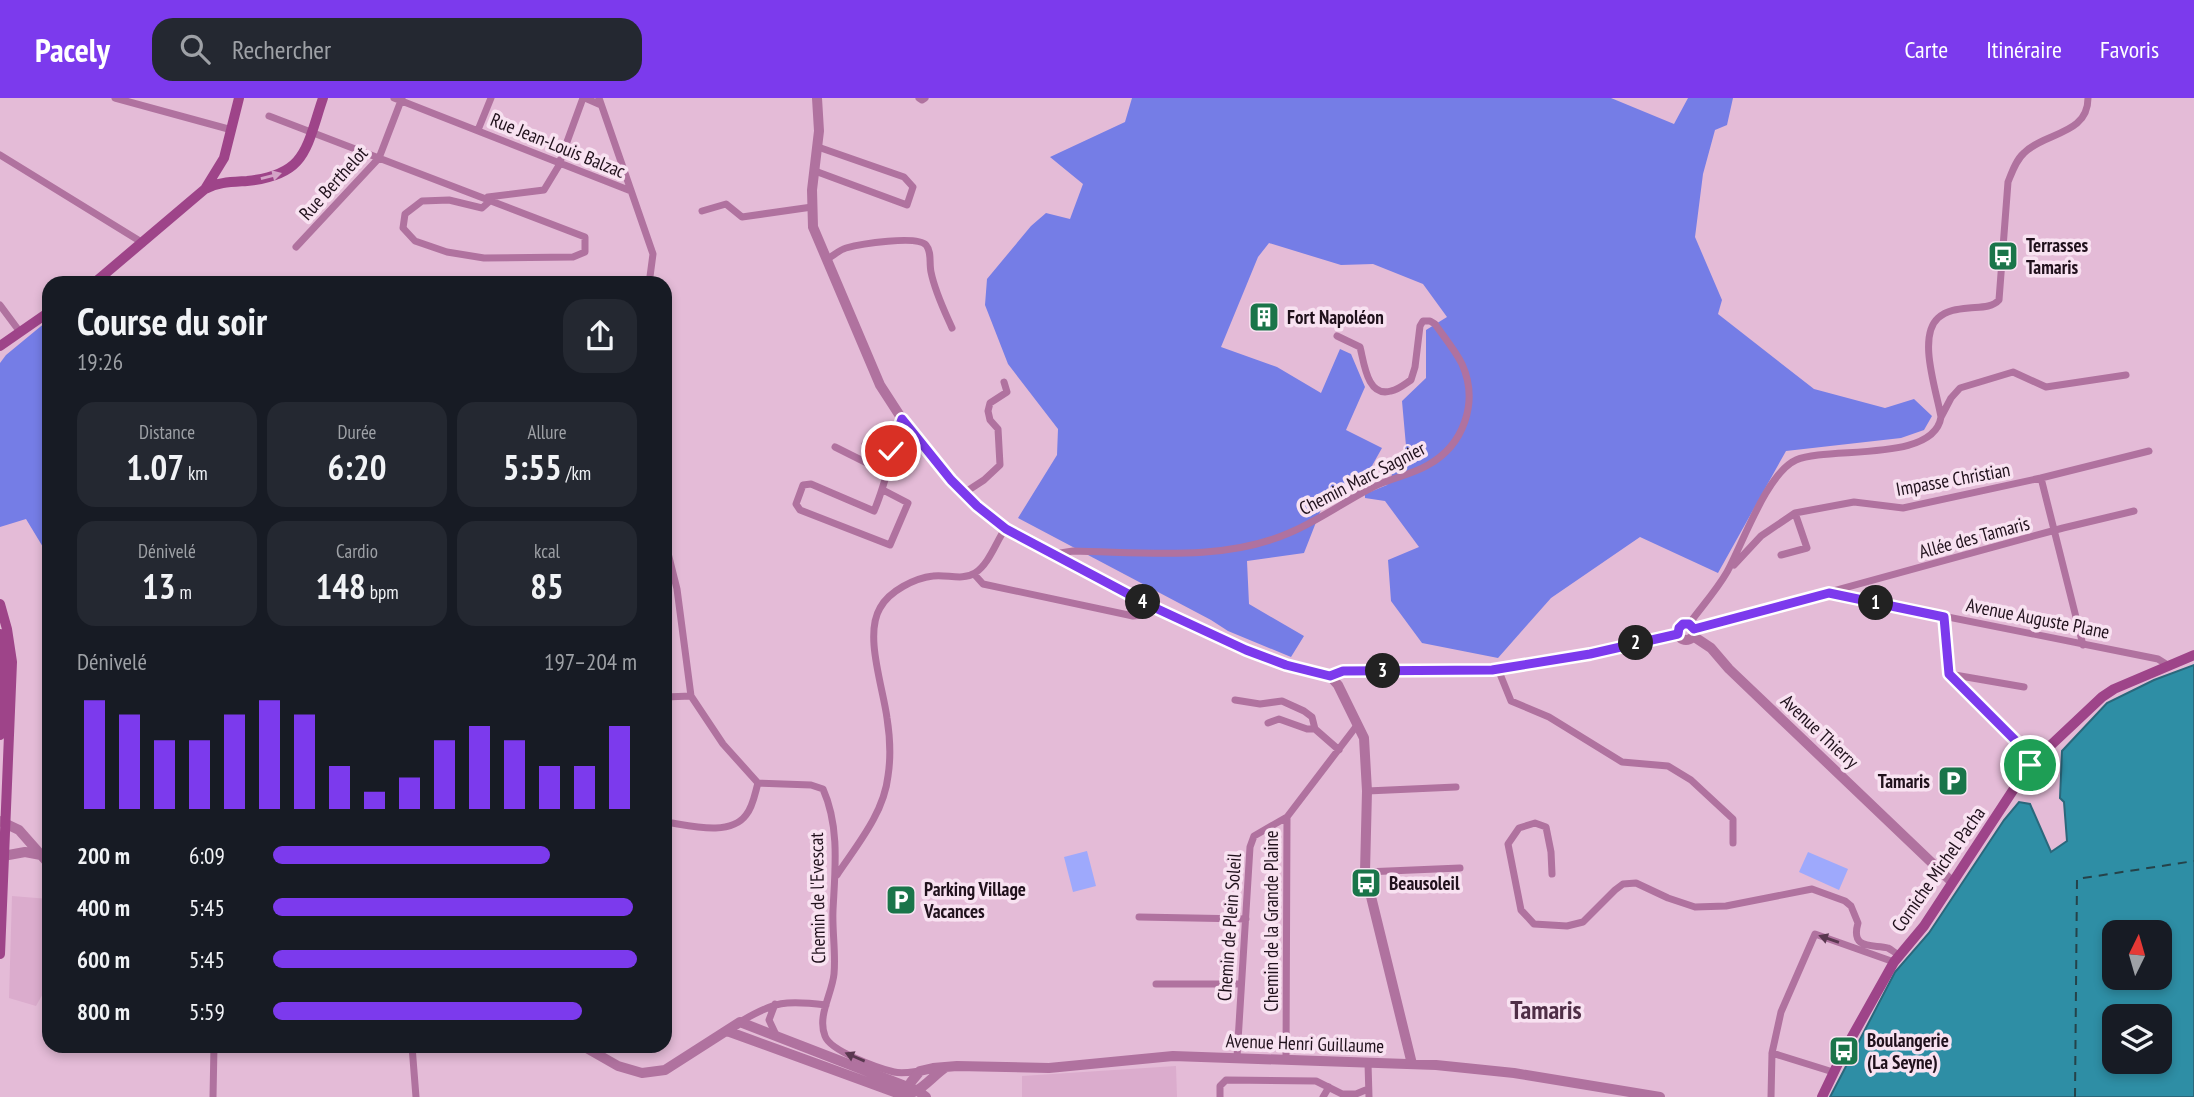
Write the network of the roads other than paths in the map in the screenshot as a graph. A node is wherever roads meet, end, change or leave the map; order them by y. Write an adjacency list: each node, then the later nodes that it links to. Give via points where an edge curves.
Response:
1 (115, 98): 13 (street)
2 (239, 98): 13 (main road)
3 (323, 98): 15 (main road)
4 (491, 98): 14 (street)
5 (584, 98): 11 (street); 20 (street)
6 (817, 98): 16 (street)
7 (919, 98): 8 (street)
8 (925, 98)
9 (2088, 98): 42 (street, via 2075,126 2032,146 2014,166 2008,182 2001,293 1996,304 1951,310 1932,325 1929,352)
10 (399, 99): 14 (street, Rue Jean-Louis Balzac); 19 (street, Rue Berthelot)
11 (600, 101): 24 (street)
12 (269, 116): 15 (street)
13 (232, 130): 17 (main road)
14 (478, 130): 20 (street, Rue Jean-Louis Balzac)
15 (311, 133): 19 (street); 22 (main road, one-way to 15, via 287,172 299,160)
16 (818, 147): 21 (street); 21 (street, via 904,177 913,187 907,205)
17 (227, 148): 22 (main road, via 225,174); 23 (main road)
18 (0, 155): 28 (street)
19 (379, 158): 25 (street); 29 (street, Rue Berthelot)
20 (560, 162): 24 (street, Rue Jean-Louis Balzac); 25 (street, via 544,190)
21 (815, 171): 26 (street)
22 (231, 182): 23 (main road)
23 (205, 189): 28 (main road)
24 (631, 191): 32 (street, via 653,254)
25 (487, 199): 25 (street, via 585,237 585,252 573,257 484,258 415,241 403,228 405,214 422,201 449,200 482,208)
26 (812, 207): 27 (street, via 742,217 726,204); 30 (street, via 813,227)
27 (702, 211)
28 (143, 243): 31 (main road)
29 (296, 247)
30 (827, 260): 35 (street, via 845,248 924,243 937,294); 43 (street, via 880,385)
31 (103, 276)
32 (650, 276)
33 (0, 305): 36 (street)
34 (42, 317): 36 (main road)
35 (952, 328)
36 (20, 332): 38 (main road); 39 (main road)
37 (1337, 336): 56 (street, Chemin Marc Sagnier, via 1360,347 1369,382 1381,391 1391,391 1411,380 1423,321 1435,324 1462,364 1468,391 1467,415 1455,442 1428,465 1376,485 1265,542 1221,551)
38 (0, 346)
39 (0, 356)
40 (2126, 375): 42 (street, via 2046,387 2013,372 1960,388)
41 (1004, 382): 51 (street, via 1007,392 990,403 988,411 998,429 1000,465)
42 (1941, 417): 59 (street, via 1934,433 1923,440 1872,451 1804,457 1786,465 1773,481)
43 (902, 419): 47 (street); 51 (street)
44 (865, 444): 47 (street)
45 (835, 447): 48 (street)
46 (2149, 451): 49 (street, Impasse Christian)
47 (890, 456): 48 (street)
48 (887, 473): 50 (street)
49 (2041, 478): 53 (street, Impasse Christian, via 1903,508 1854,502); 55 (street)
50 (883, 490): 50 (street, via 874,511 811,484 803,485 796,504 800,510 890,545 908,503)
51 (964, 492): 54 (street)
52 (2134, 511): 55 (street)
53 (1796, 513): 57 (street, via 1807,548); 59 (street, Impasse Christian, via 1761,536)
54 (1006, 529): 56 (street); 60 (street)
55 (2054, 531): 61 (street, Allée des Tamaris); 67 (street, Allée des Tamaris)
56 (1053, 554): 63 (street)
57 (1781, 555)
58 (672, 569): 74 (street)
59 (1726, 573): 65 (street)
60 (974, 574): 63 (street, via 983,584 1133,615 1142,615); 97 (street, via 925,578 894,592 878,610 874,644 890,735 888,777 879,807)
61 (1829, 593): 64 (street, Avenue Auguste Plane); 65 (street, Avenue Auguste Plane)
62 (0, 604): 87 (main road, via 12,662)
63 (1149, 605): 72 (street, via 1246,650)
64 (1944, 617): 67 (street, Avenue Auguste Plane); 71 (street)
65 (1692, 630): 70 (street, via 1684,640 1678,634); 98 (street, Avenue Thierry)
66 (0, 634): 80 (main road, via 4,665)
67 (2083, 645): 69 (street, Avenue Auguste Plane, via 2158,659)
68 (2194, 655): 69 (main road, Corniche Michel Pacha)
69 (2169, 666): 82 (main road, Corniche Michel Pacha, via 2102,697)
70 (1498, 669): 72 (street, via 1343,671); 90 (street, via 1511,701 1549,717 1622,762 1668,766 1691,780 1733,818)
71 (1949, 674): 73 (street); 82 (street)
72 (1330, 676): 78 (street)
73 (2024, 687)
74 (691, 696): 75 (street); 83 (street, via 723,744)
75 (672, 697)
76 (1236, 701): 79 (street, via 1282,701 1312,718)
77 (1268, 723): 79 (street, via 1279,719)
78 (1358, 724): 81 (street, Chemin de la Grande Plaine); 85 (street, via 1364,738)
79 (1315, 729): 81 (street)
80 (0, 735)
81 (1339, 750): 86 (street, Chemin de la Grande Plaine)
82 (2035, 760): 98 (main road, Corniche Michel Pacha)
83 (758, 783): 88 (street, via 747,815 735,824 720,828); 97 (street, Chemin de l'Evescat, via 823,789 835,835)
84 (1456, 787): 85 (street)
85 (1367, 791): 95 (street)
86 (1287, 817): 100 (street, Chemin de Plein Soleil, via 1254,836); 115 (street, Chemin de la Grande Plaine)
87 (2, 821): 89 (street); 92 (main road)
88 (672, 823)
89 (24, 835): 91 (street); 93 (street)
90 (1734, 843)
91 (19, 853): 92 (street); 93 (street)
92 (1, 855): 101 (main road)
93 (41, 855)
94 (1461, 868): 95 (street)
95 (1365, 872): 117 (street)
96 (1552, 874): 102 (street, via 1546,827 1535,823 1519,828 1508,844 1521,911 1534,924 1583,922 1623,884 1636,883 1695,906 1726,906 1812,889 1845,901 1858,923 1859,940 1865,946 1887,948)
97 (837, 875): 106 (street, Chemin de l'Evescat, via 834,974)
98 (1952, 882): 102 (main road, Corniche Michel Pacha, via 1924,926)
99 (1139, 917): 100 (street)
100 (1246, 919): 104 (street, Chemin de Plein Soleil)
101 (0, 954)
102 (1896, 958): 113 (street, one-way to 113, via 1815,934 1781,1012); 120 (main road, Corniche Michel Pacha)
103 (1156, 984): 104 (street)
104 (1240, 984): 114 (street, Chemin de Plein Soleil)
105 (775, 1004): 106 (street, via 793,1001); 107 (street); 109 (street, via 769,1020)
106 (826, 1006): 119 (street, Avenue Henri Guillaume, one-way to 106, via 897,1073 830,1046 823,1027)
107 (740, 1022): 108 (street); 109 (street)
108 (727, 1031): 112 (street, via 665,1070 642,1073); 122 (street)
109 (777, 1038): 122 (street)
110 (214, 1053): 125 (street)
111 (413, 1053): 126 (street)
112 (595, 1053)
113 (1772, 1054): 120 (street); 130 (street)
114 (1237, 1057): 115 (street, Avenue Henri Guillaume); 118 (street, Avenue Henri Guillaume, via 1158,1056 1036,1068)
115 (1286, 1059): 116 (street, Avenue Henri Guillaume)
116 (1368, 1063): 117 (street, Avenue Henri Guillaume); 123 (street)
117 (1412, 1064): 129 (street, Avenue Henri Guillaume, via 1514,1073)
118 (946, 1067): 119 (street, Avenue Henri Guillaume); 122 (street)
119 (920, 1071): 122 (street)
120 (1833, 1072): 131 (main road, Corniche Michel Pacha)
121 (1329, 1087): 124 (street); 127 (street, via 1316,1081 1226,1080); 128 (street)
122 (913, 1093)
123 (1368, 1093): 124 (street)
124 (1345, 1095)
125 (213, 1097)
126 (416, 1097)
127 (1220, 1097)
128 (1323, 1097)
129 (1660, 1097)
130 (1771, 1097)
131 (1822, 1097)

